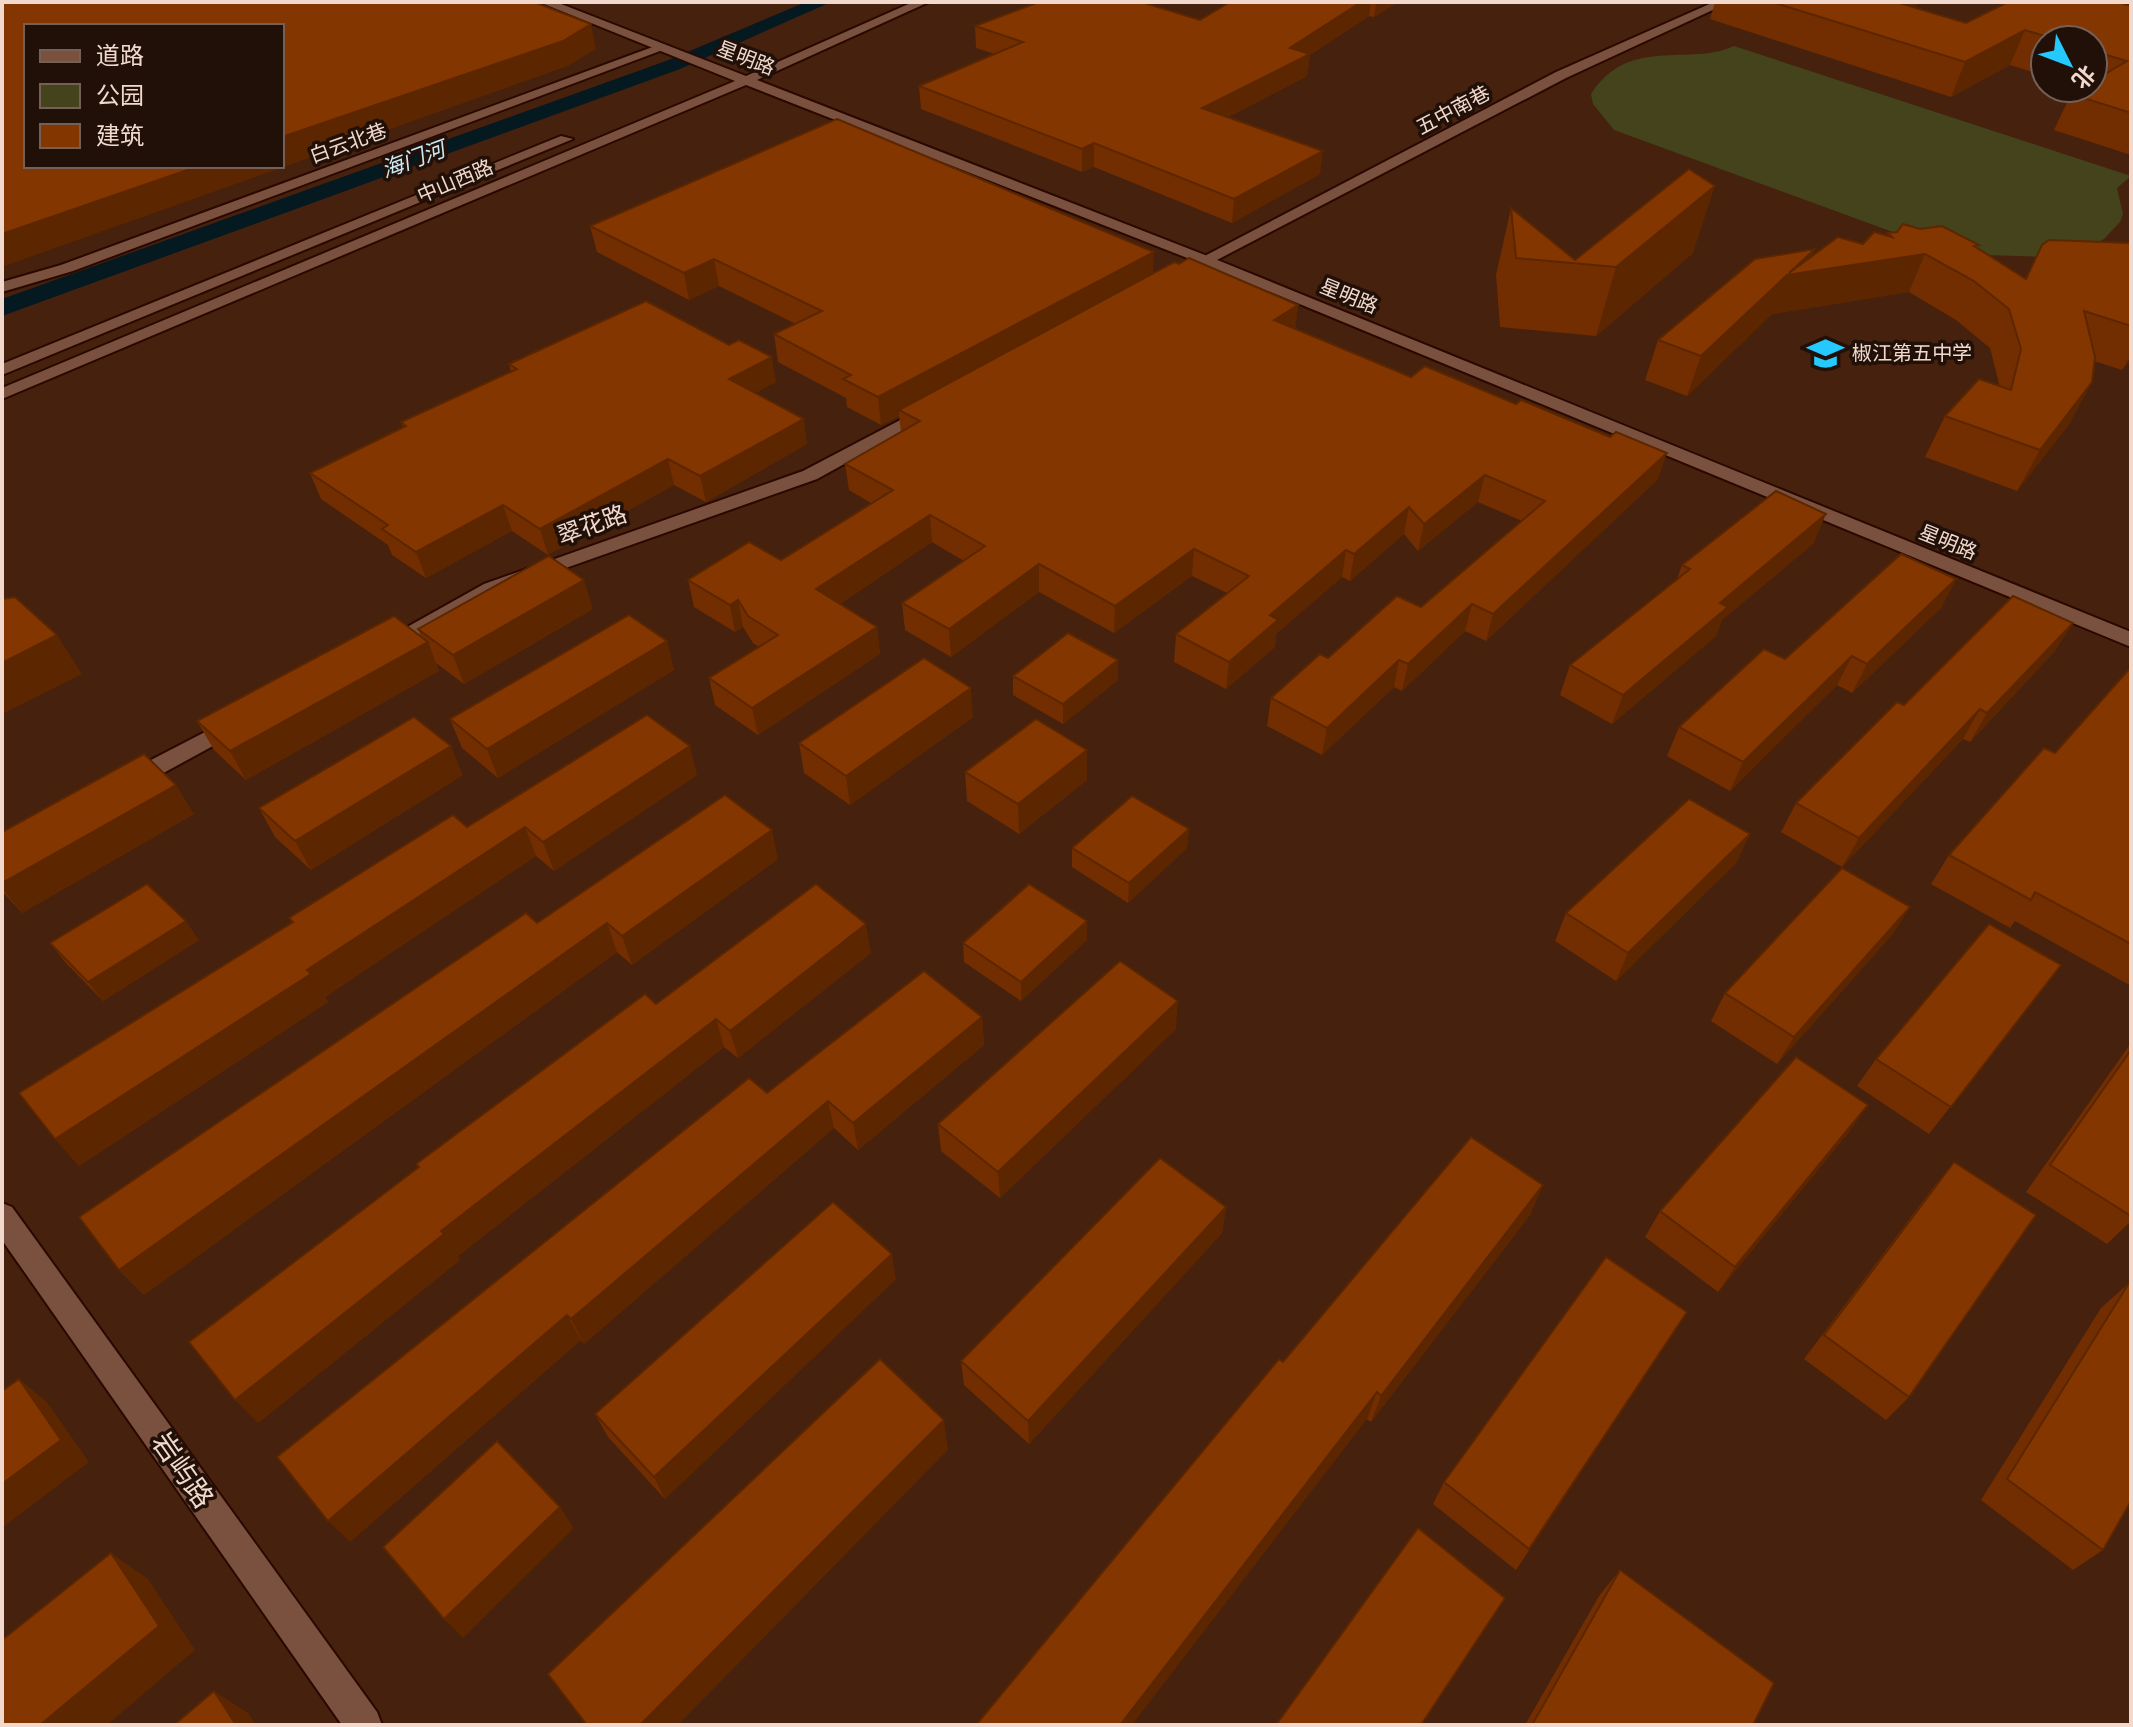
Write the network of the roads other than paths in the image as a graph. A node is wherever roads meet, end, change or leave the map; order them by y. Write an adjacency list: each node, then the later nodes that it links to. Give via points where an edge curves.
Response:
1 (545, 2): 4 (street, 星明路)
2 (923, 2): 5 (street, 中山西路)
3 (1724, 2): 6 (street, 五中南巷, via 1561,75)
4 (662, 48): 5 (street, 星明路); 8 (street, 白云北巷, via 67,268)
5 (731, 73): 6 (street, 星明路); 9 (street, 中山西路); 10 (street, 中山西路)
6 (1205, 260): 7 (street); 12 (street, 星明路)
7 (1164, 282)
8 (2, 287)
9 (2, 370)
10 (2, 394)
11 (946, 401): 13 (street, 翠花路, via 810,475 491,588)
12 (2131, 640)
13 (365, 655)
14 (254, 715): 15 (street)
15 (114, 789)
16 (2, 1216): 17 (street, 岩屿路)
17 (364, 1725)

